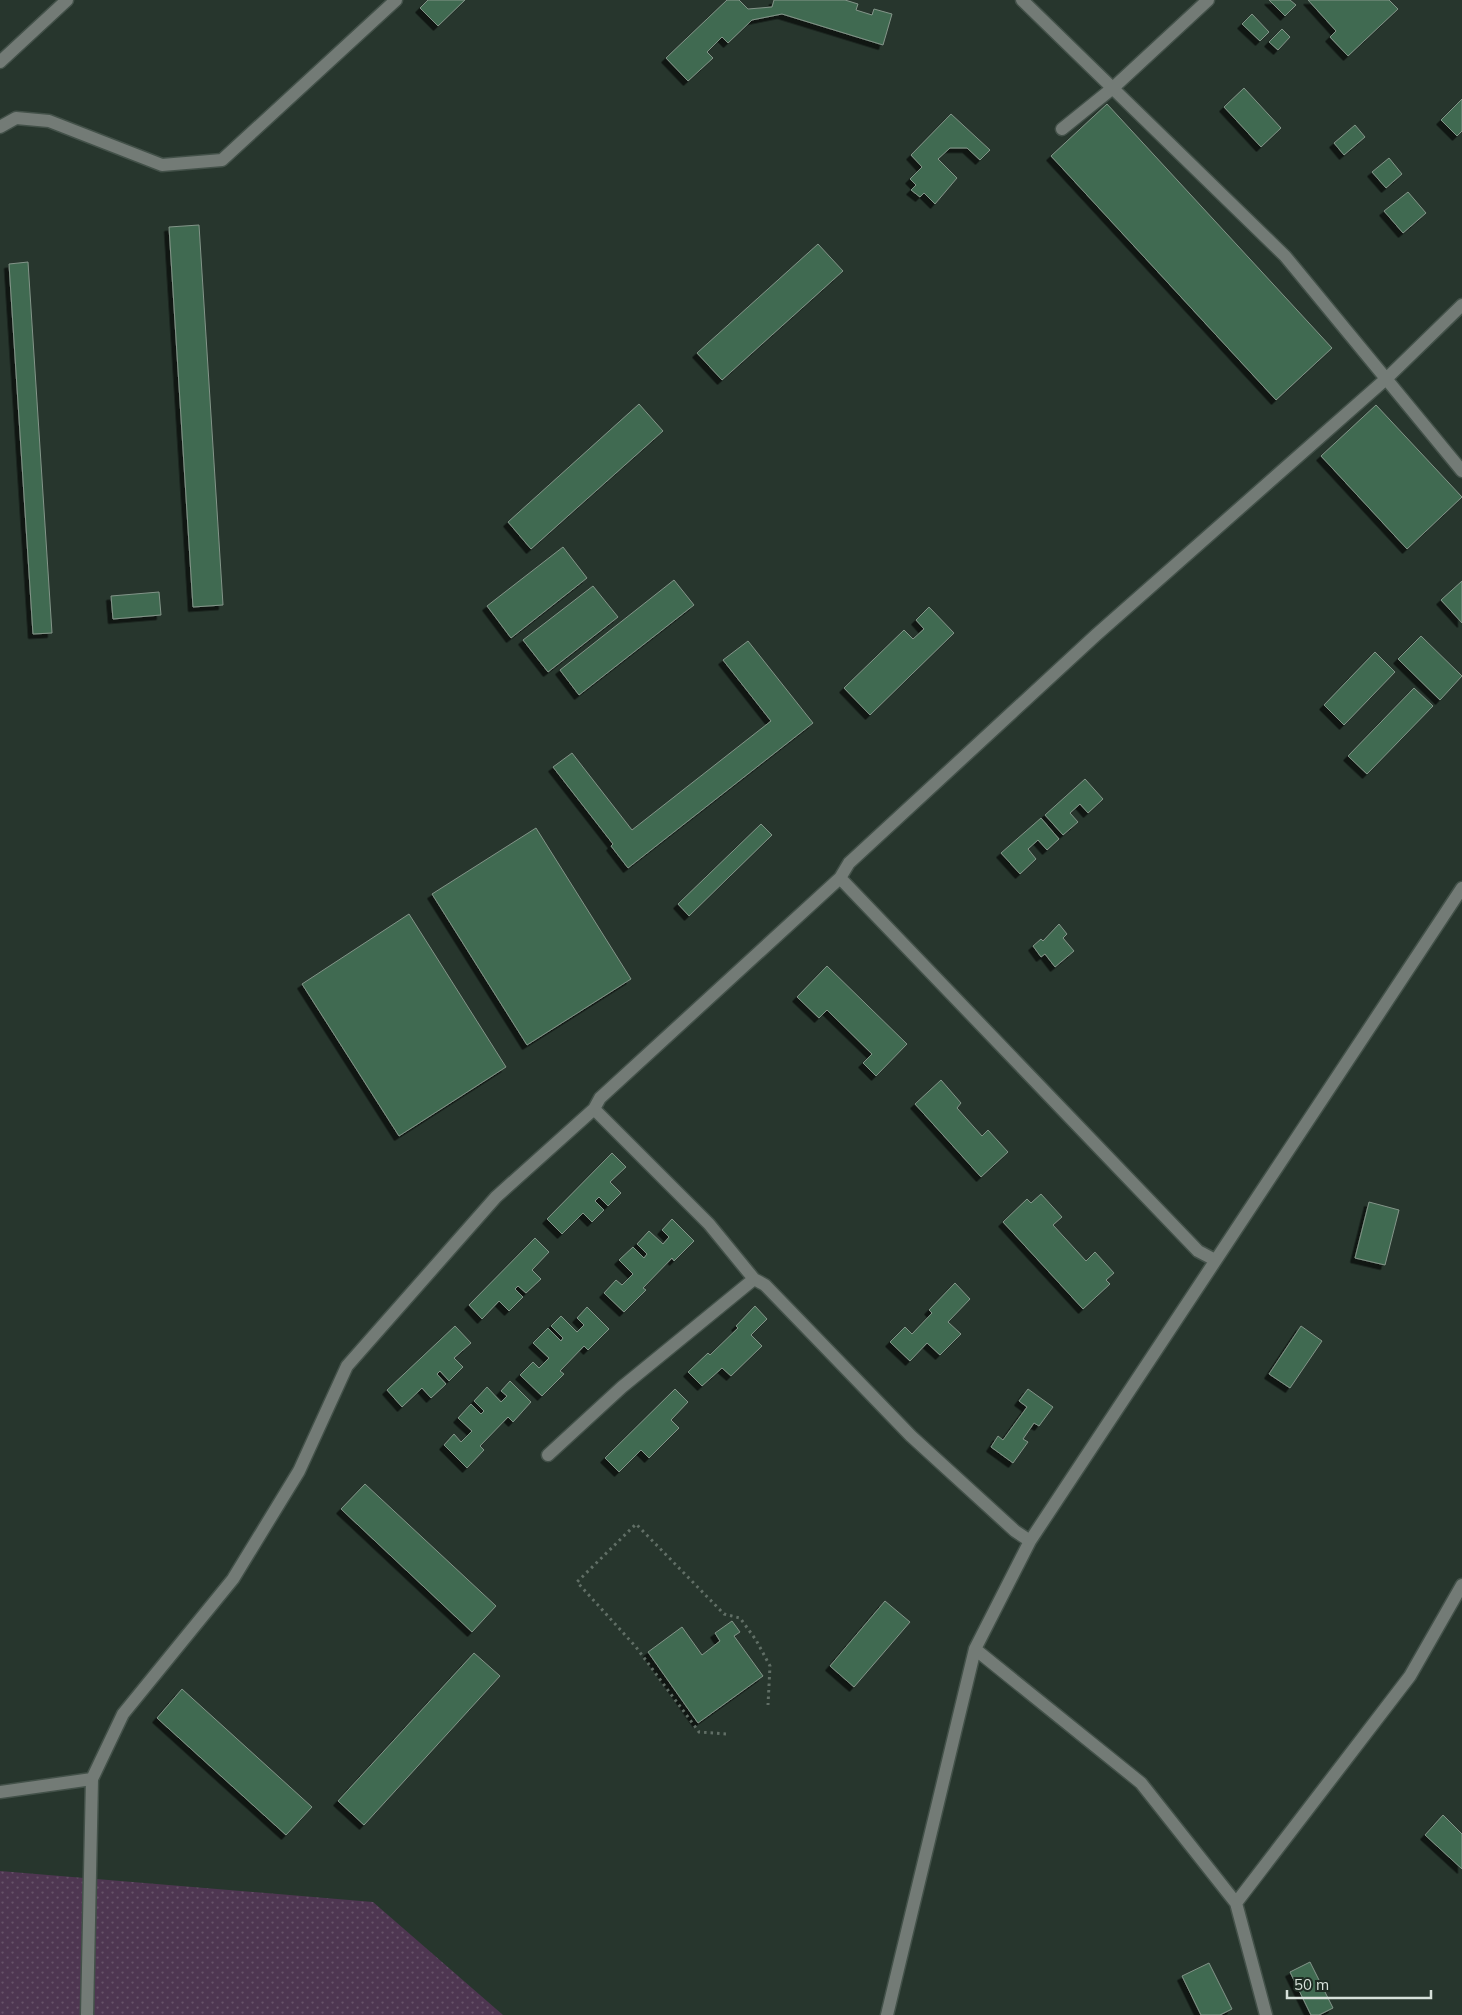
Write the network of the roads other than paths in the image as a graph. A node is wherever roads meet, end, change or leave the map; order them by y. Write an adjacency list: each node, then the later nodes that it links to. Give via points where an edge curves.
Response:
1 (67, 0): 5 (street)
2 (396, 0): 7 (street, via 222,160 162,166 50,121 16,118)
3 (1022, 0): 6 (street)
4 (1208, 0): 6 (street)
5 (0, 62)
6 (1114, 87): 8 (street); 10 (street, via 1285,256)
7 (0, 127)
8 (1062, 129)
9 (1462, 305): 10 (street)
10 (1387, 378): 11 (street); 12 (street, via 1096,635 849,863)
11 (1462, 470)
12 (840, 878): 14 (street, via 600,1098); 15 (street, via 1198,1251)
13 (1462, 888): 15 (street)
14 (594, 1109): 16 (street, via 709,1224); 21 (street, via 496,1197 347,1366 299,1471 243,1562 123,1714)
15 (1215, 1260): 18 (street)
16 (754, 1279): 17 (street, via 622,1387); 18 (street, via 765,1284 912,1436 1015,1531)
17 (548, 1455)
18 (1030, 1541): 20 (street)
19 (1462, 1585): 23 (street, via 1410,1676)
20 (975, 1649): 23 (street, via 1141,1783); 25 (street)
21 (92, 1779): 22 (street); 24 (street)
22 (0, 1792)
23 (1236, 1903): 26 (street)
24 (87, 2015)
25 (888, 2015)
26 (1266, 2015)

